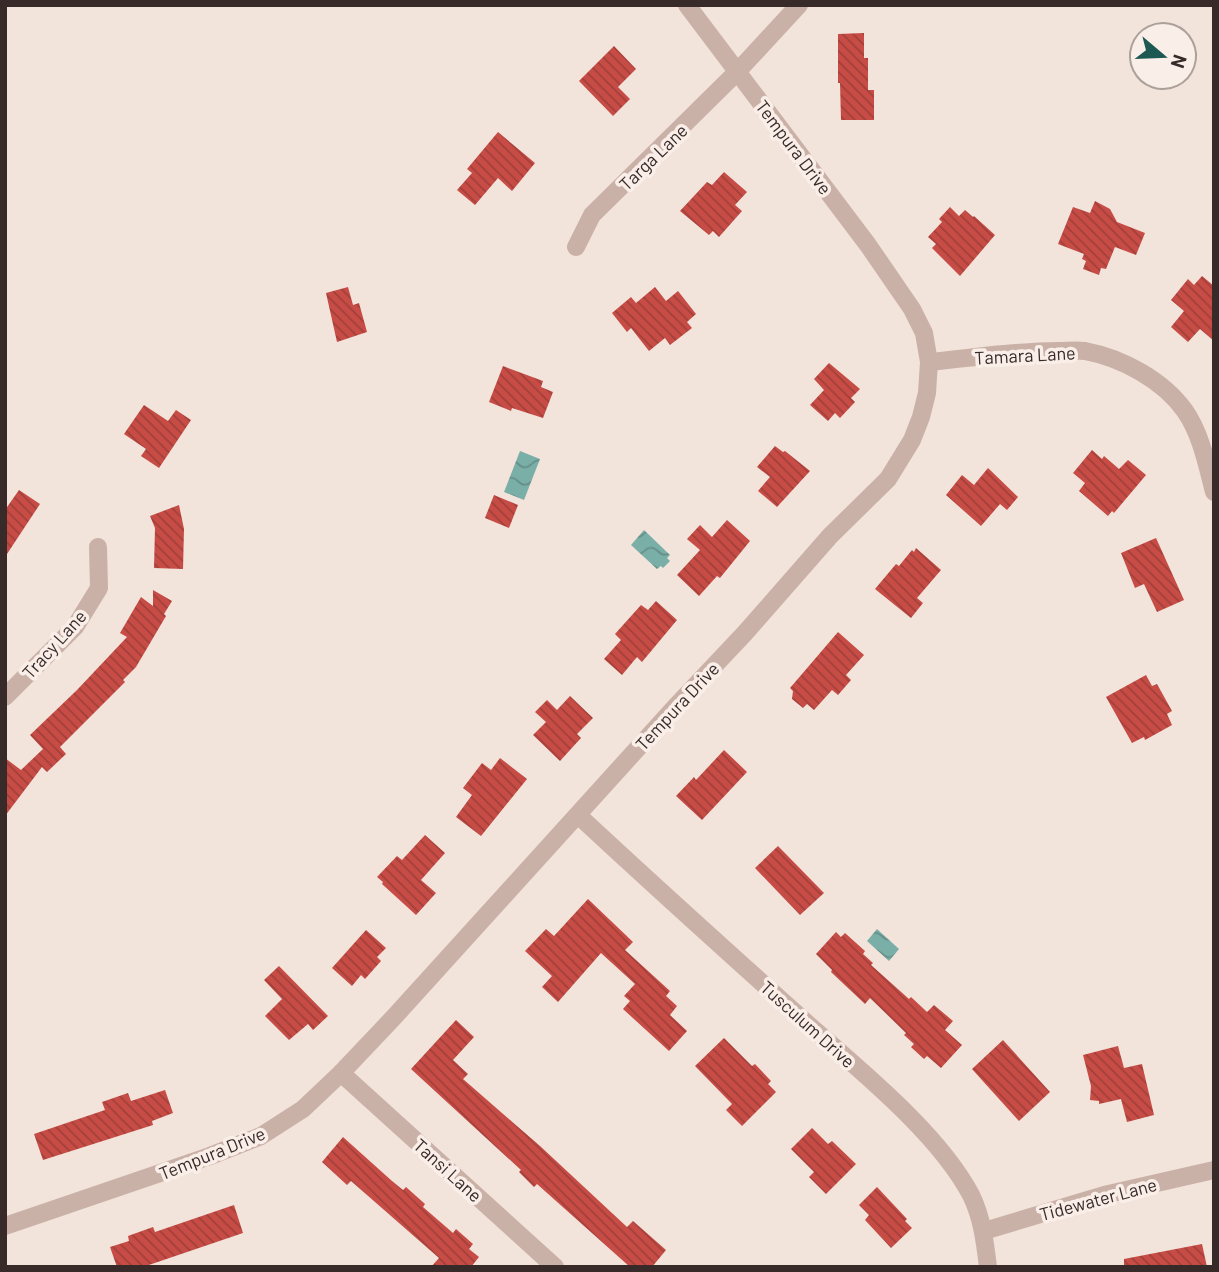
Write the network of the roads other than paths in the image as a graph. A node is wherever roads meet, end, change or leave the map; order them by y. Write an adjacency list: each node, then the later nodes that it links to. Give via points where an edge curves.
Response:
1 (687, 5): 3 (street, Tempura Drive)
2 (799, 5): 3 (street, Targa Lane)
3 (737, 72): 4 (street, Targa Lane, via 592,215); 5 (street, Tempura Drive, via 912,309)
4 (576, 247)
5 (929, 362): 6 (street, Tamara Lane, via 1084,351 1128,365 1153,380 1185,412 1200,441); 9 (street, Tempura Drive, via 921,417 888,479 830,536)
6 (1214, 492)
7 (98, 547): 8 (street, Tracy Lane, via 99,588 75,627)
8 (5, 697)
9 (578, 815): 10 (street, Tempura Drive); 13 (street, Tusculum Drive, via 921,1129 952,1164)
10 (341, 1073): 12 (street, Tempura Drive, via 303,1109 261,1136); 14 (street, Tansi Lane)
11 (1214, 1170): 13 (street, Tidewater Lane, via 1104,1195)
12 (5, 1226)
13 (984, 1231): 15 (street, Tusculum Drive)
14 (555, 1267)
15 (988, 1267)

